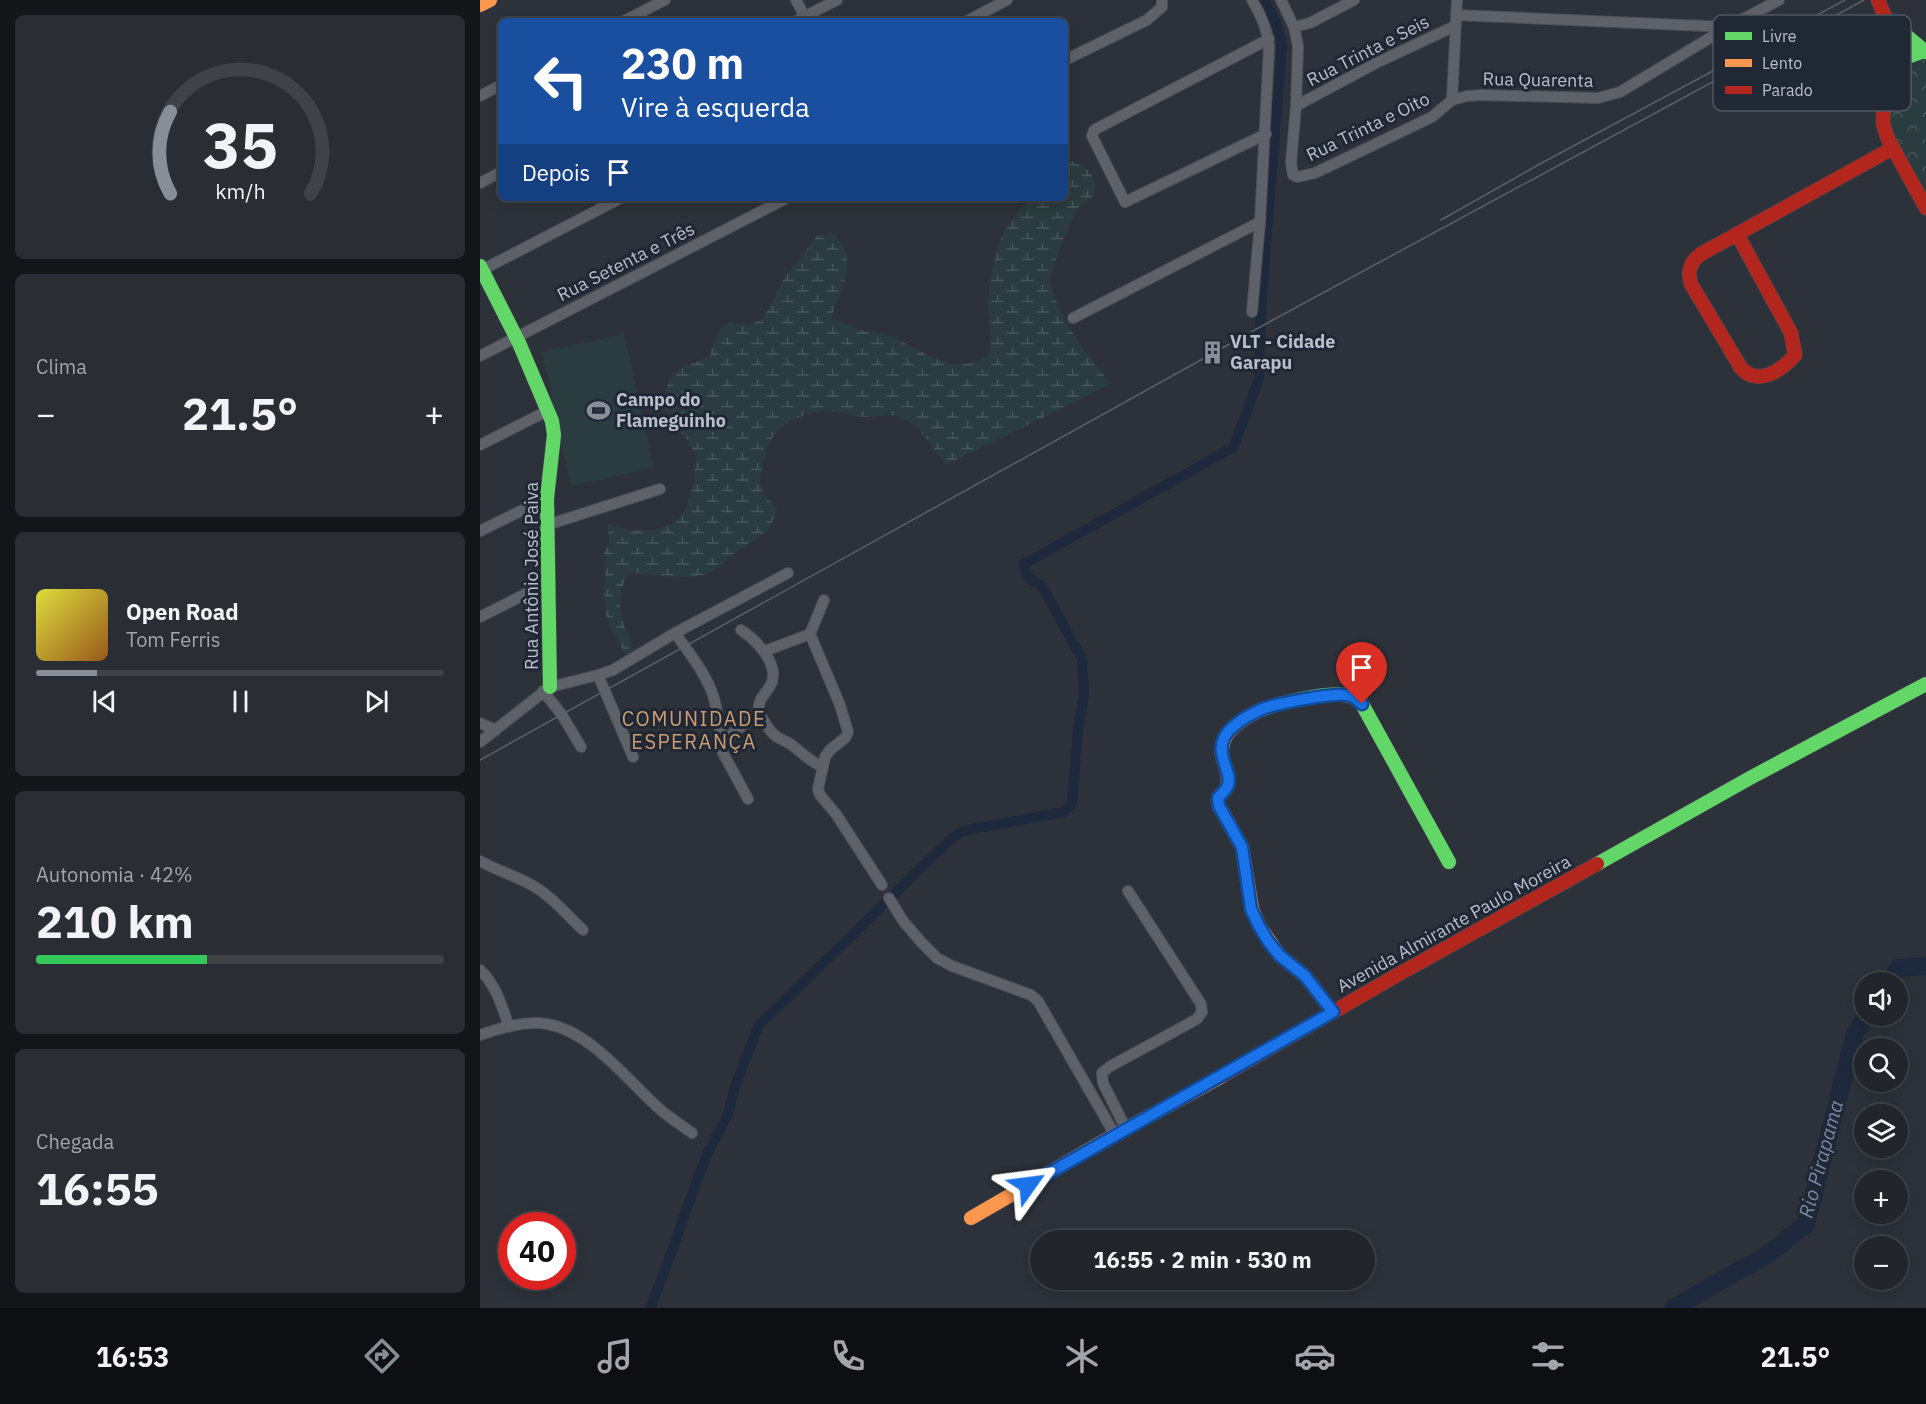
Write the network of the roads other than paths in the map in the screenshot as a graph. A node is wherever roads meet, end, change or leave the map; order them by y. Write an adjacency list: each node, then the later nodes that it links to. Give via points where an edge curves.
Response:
1 (490, 0): 14 (street)
2 (665, 0): 17 (street)
3 (796, 0): 18 (street)
4 (837, 0): 19 (street)
5 (1007, 0): 20 (street)
6 (1162, 0): 28 (street, via 1162,7 1147,20)
7 (1252, 0): 25 (street)
8 (1281, 0): 22 (street)
9 (1353, 0): 22 (street, via 1310,23)
10 (1457, 0): 21 (street, Rua Trinta e Seis)
11 (1753, 0): 15 (street)
12 (1779, 0): 15 (street, Rua Quarenta)
13 (1878, 0): 16 (street)
14 (480, 5)
15 (1752, 14)
16 (1884, 15)
17 (630, 18)
18 (801, 18)
19 (806, 18)
20 (973, 18)
21 (1455, 21): 23 (street); 31 (street, Rua Trinta e Seis); 32 (street, Rua Trinta e Seis)
22 (1294, 27): 32 (street, via 1298,46)
23 (1713, 27)
24 (1713, 36): 31 (street, Rua Quarenta, via 1610,96 1482,95)
25 (1269, 39): 34 (street); 34 (street, via 1094,130 1092,136 1125,202)
26 (1911, 40): 27 (street)
27 (1925, 51)
28 (1068, 59)
29 (498, 87): 30 (street)
30 (480, 96)
31 (1452, 100): 32 (street, Rua Trinta e Oito, via 1432,117 1297,177 1291,163)
32 (1296, 106)
33 (1883, 111): 35 (street, via 1883,124)
34 (1266, 134): 41 (street)
35 (1893, 148): 40 (street); 42 (street)
36 (498, 174): 37 (street)
37 (480, 183)
38 (615, 201): 43 (street)
39 (781, 201): 46 (street, Rua Setenta e Três)
40 (1926, 208)
41 (1260, 222): 44 (street); 45 (street)
42 (1737, 234): 42 (street, via 1692,261 1688,275 1741,368 1753,377 1761,377 1790,361 1795,355 1794,345)
43 (481, 269): 46 (street, Rua Antônio José Paiva)
44 (1252, 312)
45 (1073, 318)
46 (516, 338): 47 (street, Rua Setenta e Três); 48 (street, Rua Antônio José Paiva)
47 (480, 356)
48 (549, 410): 49 (street); 51 (street, Rua Antônio José Paiva, via 554,435)
49 (480, 445)
50 (660, 489): 52 (street)
51 (547, 498): 52 (street, Rua Antônio José Paiva); 53 (street)
52 (547, 525): 55 (street, Rua Antônio José Paiva)
53 (480, 531)
54 (788, 573): 59 (street)
55 (549, 582): 57 (street); 64 (street, Rua Antônio José Paiva)
56 (824, 600): 60 (street)
57 (480, 617)
58 (741, 630): 61 (street)
59 (675, 633): 62 (street); 69 (street, via 708,685)
60 (810, 634): 61 (street); 72 (street, via 848,732 830,750)
61 (765, 651): 65 (street, via 773,675 760,700)
62 (598, 675): 64 (street); 71 (street)
63 (1926, 684): 81 (street, Avenida Almirante Paulo Moreira)
64 (547, 689): 67 (street); 70 (street)
65 (759, 712): 69 (street); 72 (street, via 775,735)
66 (480, 723): 67 (street)
67 (496, 730): 68 (street)
68 (480, 742)
69 (722, 742): 73 (street, via 723,753)
70 (581, 747)
71 (633, 757)
72 (823, 767): 76 (street, via 818,784 820,795)
73 (748, 799)
74 (480, 861): 79 (street, via 536,887)
75 (1449, 862): 81 (street, via 1362,704 1351,696 1320,697 1261,709 1231,729 1221,748 1228,786 1218,798 1242,847 1251,909 1279,955 1305,976)
76 (882, 885)
77 (1128, 891): 84 (street, via 1201,1004 1202,1012 1197,1019 1102,1073)
78 (889, 898): 84 (street, via 903,921 937,958 1038,1001)
79 (583, 930)
80 (480, 970): 82 (street, via 492,984)
81 (1333, 1012): 84 (street, Avenida Almirante Paulo Moreira)
82 (509, 1027): 83 (street); 85 (street, via 546,1023 566,1029)
83 (480, 1035)
84 (1120, 1132): 86 (street, Avenida Almirante Paulo Moreira)
85 (692, 1133)
86 (971, 1218)

